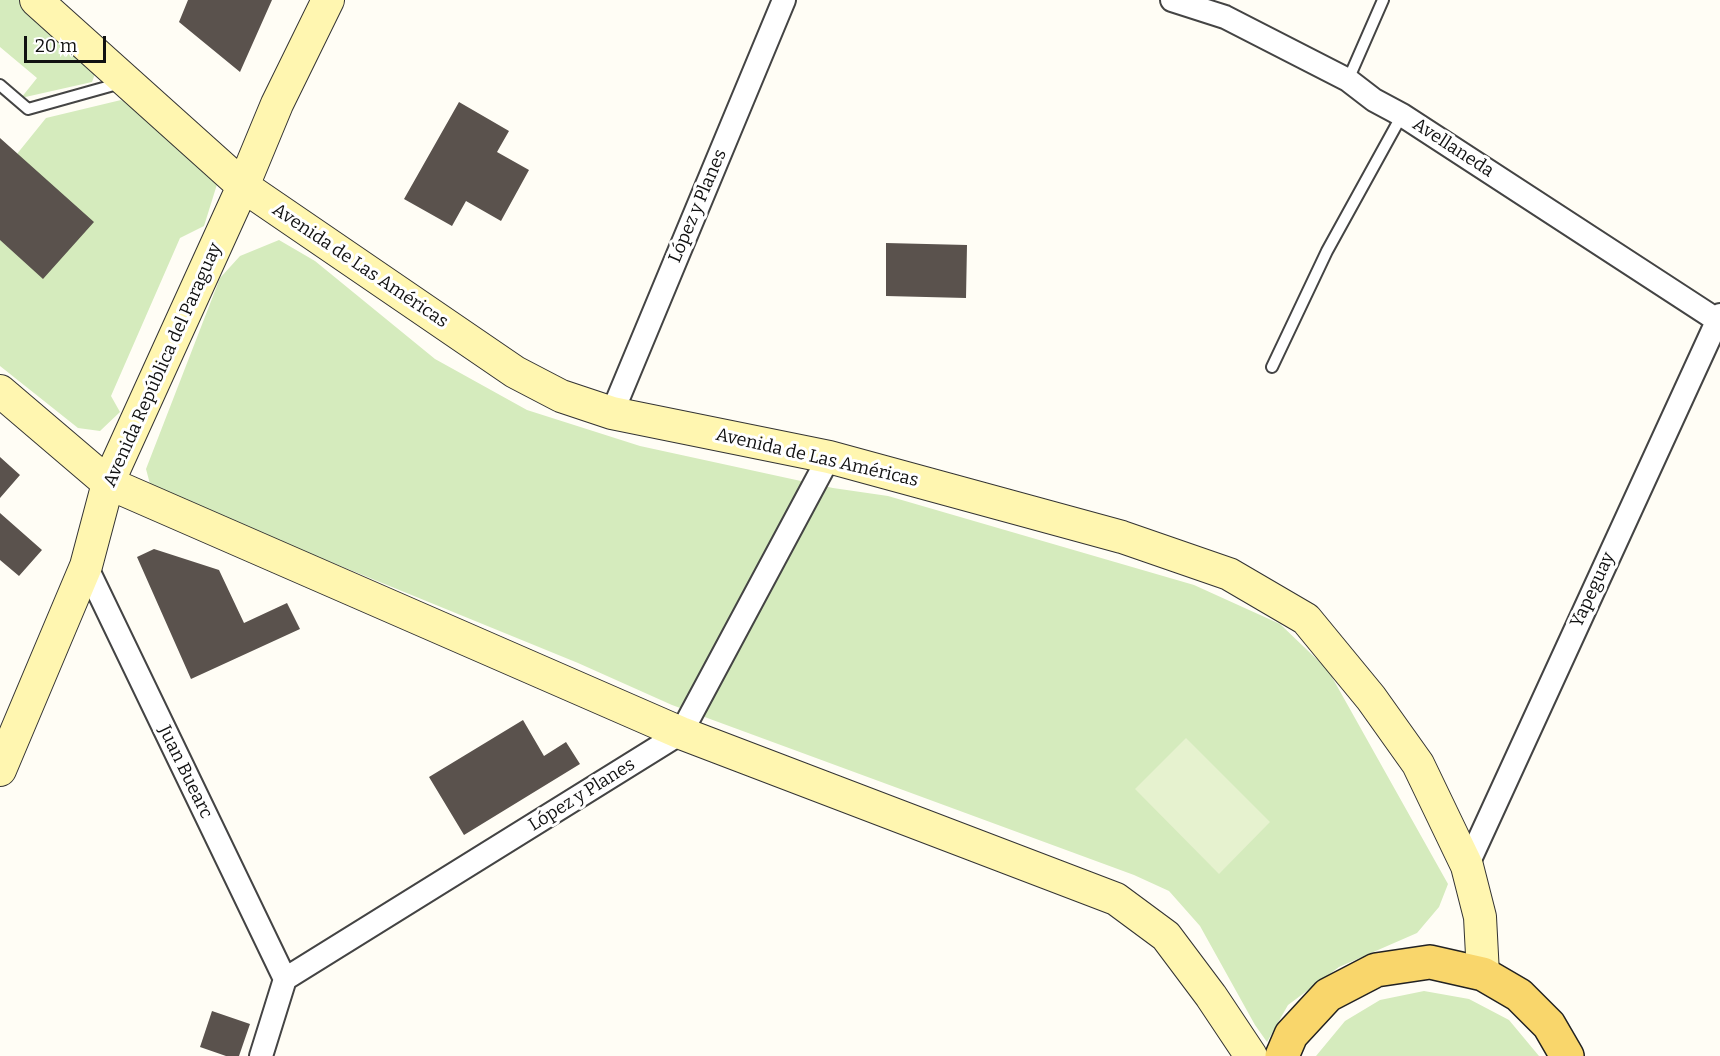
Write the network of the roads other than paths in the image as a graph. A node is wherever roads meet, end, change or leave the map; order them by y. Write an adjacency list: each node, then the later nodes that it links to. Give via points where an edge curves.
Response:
1 (36, 0): 7 (main road, Avenida de Las Américas)
2 (328, 0): 10 (main road, Avenida República del Paraguay, via 277,104)
3 (784, 0): 14 (street, López y Planes)
4 (1172, 0): 6 (street, Avellaneda, via 1225,17)
5 (1383, 0): 6 (lane)
6 (1348, 80): 9 (street, Avellaneda)
7 (128, 82): 8 (lane, via 28,109); 10 (main road, Avenida de Las Américas)
8 (0, 85)
9 (1402, 115): 11 (street, Avellaneda); 12 (lane, via 1327,251)
10 (243, 186): 14 (main road, Avenida de Las Américas, via 515,372 561,396); 16 (main road, Avenida República del Paraguay)
11 (1719, 319): 20 (street, Yapeguay)
12 (1272, 367)
13 (0, 391): 16 (main road)
14 (612, 413): 15 (main road, Avenida de Las Américas)
15 (829, 457): 18 (street, López y Planes); 20 (main road, Avenida de Las Américas, via 1122,537 1229,574 1306,619 1371,698 1418,764)
16 (108, 483): 17 (main road, Avenida República del Paraguay); 18 (main road)
17 (86, 566): 19 (main road, Avenida República del Paraguay); 22 (street, Juan Buearc)
18 (681, 733): 22 (street, López y Planes); 24 (main road, via 1116,899 1166,936)
19 (0, 770)
20 (1467, 866): 21 (main road, Avenida de Las Américas, via 1480,917)
21 (1483, 974): 25 (main road, via 1430,962 1376,970 1328,995 1291,1035); 26 (main road, via 1520,995 1549,1024)
22 (285, 979): 23 (street)
23 (261, 1056)
24 (1251, 1056)
25 (1282, 1056)
26 (1568, 1056)

